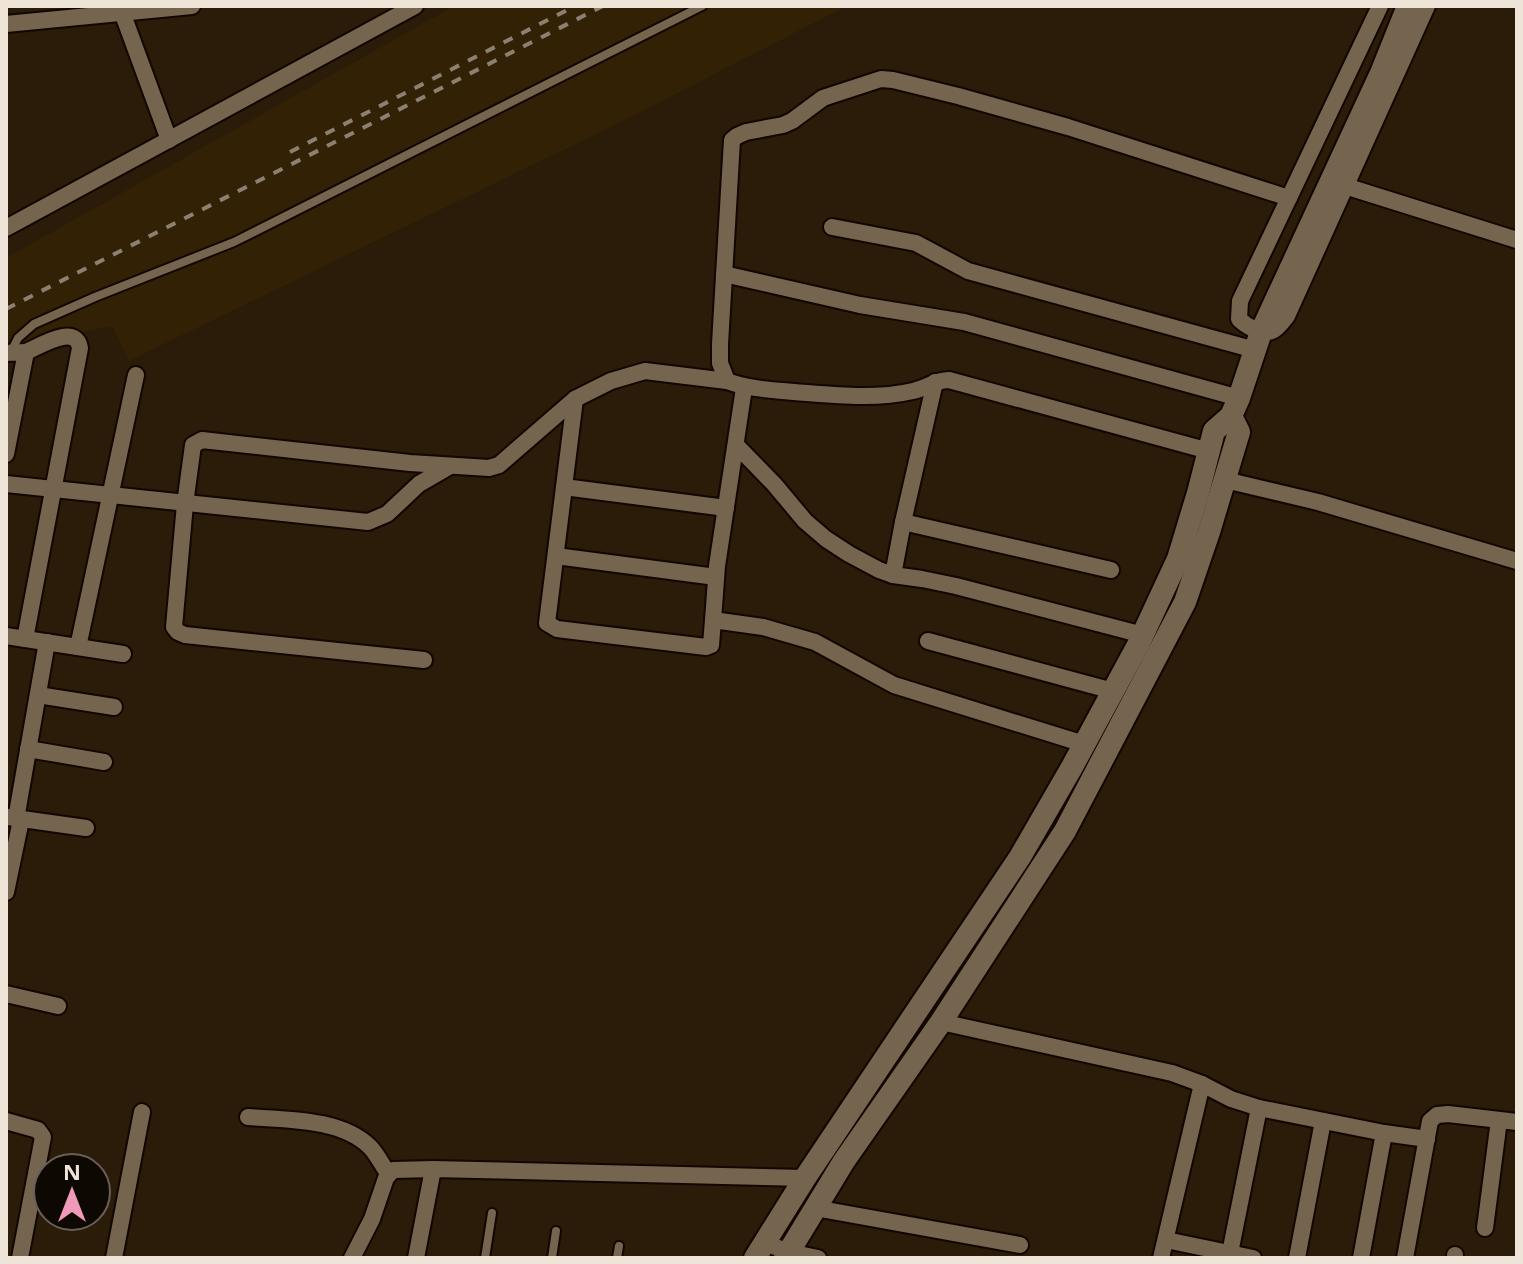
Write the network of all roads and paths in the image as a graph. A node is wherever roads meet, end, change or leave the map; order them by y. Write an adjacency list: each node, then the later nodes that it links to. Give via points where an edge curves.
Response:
1 (192, 6): 7 (street)
2 (415, 6): 9 (street)
3 (702, 6): 17 (lane, via 234,242 34,324 18,338)
4 (1380, 6): 11 (street)
5 (1408, 6): 16 (main road)
6 (1427, 6): 10 (street)
7 (122, 12): 8 (street); 9 (street)
8 (6, 24)
9 (169, 140): 13 (street)
10 (1345, 186): 14 (street); 16 (street, via 1287,316 1271,332)
11 (1289, 198): 15 (street, via 1013,111 881,79 823,98 783,125 732,140); 16 (street, via 1240,301 1239,319)
12 (832, 227): 16 (street, via 916,243 968,271)
13 (6, 228)
14 (1517, 240)
15 (724, 274): 19 (street, via 720,363); 23 (street, via 964,322)
16 (1261, 332): 23 (main road)
17 (14, 352): 26 (street); 31 (street, via 62,337 79,341)
18 (136, 375): 32 (street)
19 (727, 381): 21 (street); 22 (street, via 645,371)
20 (935, 382): 21 (street, via 914,391 878,395); 25 (street, via 949,380); 35 (street)
21 (744, 388): 24 (street)
22 (575, 399): 27 (street, via 499,465); 30 (street)
23 (1235, 407): 25 (main road, via 1214,431); 28 (main road, via 1239,432)
24 (736, 445): 34 (street); 39 (street, via 826,539)
25 (1209, 451): 42 (main road, via 1178,559)
26 (6, 454)
27 (450, 466): 33 (street, via 419,484 387,514 368,522); 33 (street, via 202,440 193,445)
28 (1225, 480): 37 (street); 61 (main road, via 1185,602 1145,681 1065,831)
29 (6, 484): 31 (street)
30 (564, 487): 34 (street); 36 (street)
31 (53, 489): 32 (street); 44 (street)
32 (110, 496): 33 (street); 47 (street)
33 (185, 504): 49 (street, via 174,627 178,632)
34 (726, 508): 40 (street)
35 (903, 522): 38 (street); 39 (street)
36 (556, 556): 40 (street); 41 (street, via 547,619 557,629 706,647 711,645)
37 (1517, 561)
38 (1111, 570)
39 (893, 575): 42 (street, via 956,586)
40 (716, 577): 41 (street)
41 (713, 620): 53 (street, via 815,642 894,685)
42 (1143, 635): 50 (main road)
43 (6, 636): 44 (street)
44 (25, 639): 46 (street)
45 (928, 641): 50 (street)
46 (47, 642): 47 (street); 51 (street)
47 (78, 647): 48 (street)
48 (123, 654)
49 (424, 660)
50 (1113, 691): 53 (main road)
51 (38, 695): 52 (street); 54 (street)
52 (114, 707)
53 (1084, 744): 74 (main road, via 1020,857)
54 (28, 749): 55 (street); 56 (street)
55 (104, 762)
56 (14, 819): 57 (street); 58 (street)
57 (86, 828)
58 (6, 892)
59 (6, 994): 60 (street)
60 (58, 1006)
61 (941, 1022): 62 (street); 75 (main road)
62 (1202, 1084): 63 (street); 79 (street)
63 (1259, 1108): 68 (street); 83 (street)
64 (142, 1112): 86 (street)
65 (248, 1117): 73 (street, via 315,1123 357,1136)
66 (1499, 1120): 69 (street); 71 (street, via 1437,1115 1430,1121); 77 (street)
67 (6, 1121): 85 (street, via 38,1130 43,1137)
68 (1323, 1121): 70 (street); 95 (street)
69 (1517, 1122)
70 (1384, 1133): 71 (street); 96 (street)
71 (1427, 1139): 97 (street)
72 (433, 1169): 73 (street); 74 (street); 88 (street)
73 (388, 1173): 87 (street)
74 (805, 1178): 82 (main road)
75 (815, 1208): 80 (street); 84 (main road)
76 (492, 1213): 89 (lane)
77 (1485, 1228)
78 (556, 1231): 90 (lane)
79 (1166, 1240): 83 (street); 93 (street)
80 (1020, 1245)
81 (619, 1246): 91 (lane)
82 (760, 1250): 84 (street)
83 (1230, 1253): 94 (street)
84 (787, 1255): 92 (street)
85 (20, 1258)
86 (114, 1258)
87 (352, 1258)
88 (416, 1258)
89 (485, 1258)
90 (552, 1258)
91 (617, 1258)
92 (818, 1258)
93 (1161, 1258)
94 (1253, 1258)
95 (1297, 1258)
96 (1361, 1258)
97 (1405, 1258)

